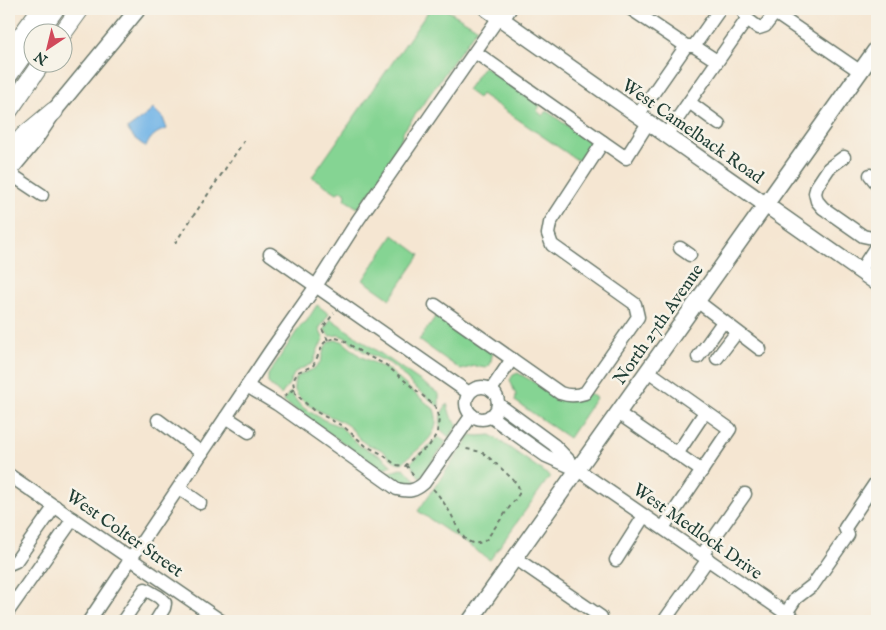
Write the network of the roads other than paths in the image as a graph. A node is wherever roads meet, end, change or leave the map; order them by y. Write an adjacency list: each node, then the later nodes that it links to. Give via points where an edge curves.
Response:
1 (41, 9): 17 (highway)
2 (55, 9): 11 (highway)
3 (67, 9): 12 (highway)
4 (80, 9): 13 (highway)
5 (138, 9): 27 (main road)
6 (631, 9): 14 (street)
7 (720, 9): 14 (street)
8 (772, 11): 9 (street, via 763,28); 22 (street)
9 (743, 12): 19 (street)
10 (500, 14): 16 (street); 28 (main road, West Camelback Road)
11 (45, 22)
12 (57, 22)
13 (71, 22)
14 (690, 46): 19 (street); 28 (street)
15 (877, 48): 22 (main road, North 27th Avenue)
16 (474, 52): 31 (street); 42 (street)
17 (9, 53)
18 (22, 55): 23 (highway)
19 (717, 61): 25 (street)
20 (22, 70): 24 (highway)
21 (35, 72): 26 (highway)
22 (861, 72): 36 (main road, North 27th Avenue)
23 (9, 74)
24 (9, 89)
25 (689, 102): 29 (street); 30 (street)
26 (9, 110)
27 (54, 111): 32 (highway); 34 (main road)
28 (643, 119): 30 (main road, West Camelback Road); 31 (street, via 626,158)
29 (719, 124)
30 (666, 135): 36 (main road, West Camelback Road)
31 (604, 142): 50 (street, via 550,223 548,234 552,245 635,304 638,317 585,393 576,396 560,393)
32 (9, 153)
33 (844, 157): 37 (street, via 829,168 817,186 817,201 863,236)
34 (9, 172): 35 (street)
35 (42, 195)
36 (765, 205): 40 (main road, West Camelback Road); 43 (main road, North 27th Avenue)
37 (877, 239)
38 (877, 245): 40 (street)
39 (270, 254): 42 (street)
40 (860, 271): 41 (main road, West Camelback Road)
41 (877, 283)
42 (316, 286): 52 (street); 54 (street)
43 (697, 301): 45 (street); 51 (main road, North 27th Avenue)
44 (435, 305): 50 (street)
45 (723, 322): 46 (street); 48 (street)
46 (737, 332): 47 (street); 49 (street)
47 (760, 349)
48 (698, 357)
49 (717, 358)
50 (512, 359): 53 (street)
51 (648, 371): 56 (street); 57 (main road, North 27th Avenue)
52 (247, 386): 58 (street, via 397,489 408,492 424,483); 60 (street)
53 (491, 390): 54 (street, via 478,387); 55 (street, via 496,394)
54 (469, 393): 58 (street, via 466,402)
55 (498, 404): 59 (street); 65 (street, via 554,445)
56 (705, 412): 64 (street); 66 (street, via 730,429)
57 (618, 413): 64 (street); 65 (main road, North 27th Avenue)
58 (472, 415): 59 (street)
59 (490, 416): 65 (street, via 546,456)
60 (226, 417): 62 (street); 63 (street)
61 (158, 420): 63 (street)
62 (249, 432)
63 (202, 453): 69 (street)
64 (677, 454): 66 (street)
65 (578, 470): 73 (street, West Medlock Drive); 77 (main road, North 27th Avenue)
66 (702, 471): 75 (street)
67 (9, 474): 72 (street, West Colter Street)
68 (876, 482): 82 (street, via 845,528 848,535 812,586 796,598)
69 (178, 488): 71 (street); 78 (street)
70 (744, 494): 76 (street)
71 (200, 503)
72 (55, 506): 74 (street, West Colter Street); 80 (street, via 16,561)
73 (644, 516): 75 (street, West Medlock Drive); 79 (street)
74 (73, 519): 78 (street, West Colter Street); 81 (street)
75 (663, 528): 76 (street, West Medlock Drive)
76 (705, 557): 82 (street, West Medlock Drive); 89 (street)
77 (515, 558): 83 (street); 84 (main road, North 27th Avenue)
78 (130, 559): 85 (street); 88 (street, West Colter Street)
79 (616, 560)
80 (9, 564)
81 (9, 610)
82 (786, 613): 90 (street, West Medlock Drive)
83 (600, 617)
84 (475, 620)
85 (89, 621)
86 (123, 621): 87 (street, via 145,589 165,603)
87 (156, 621)
88 (221, 621)
89 (664, 621)
90 (798, 621)

